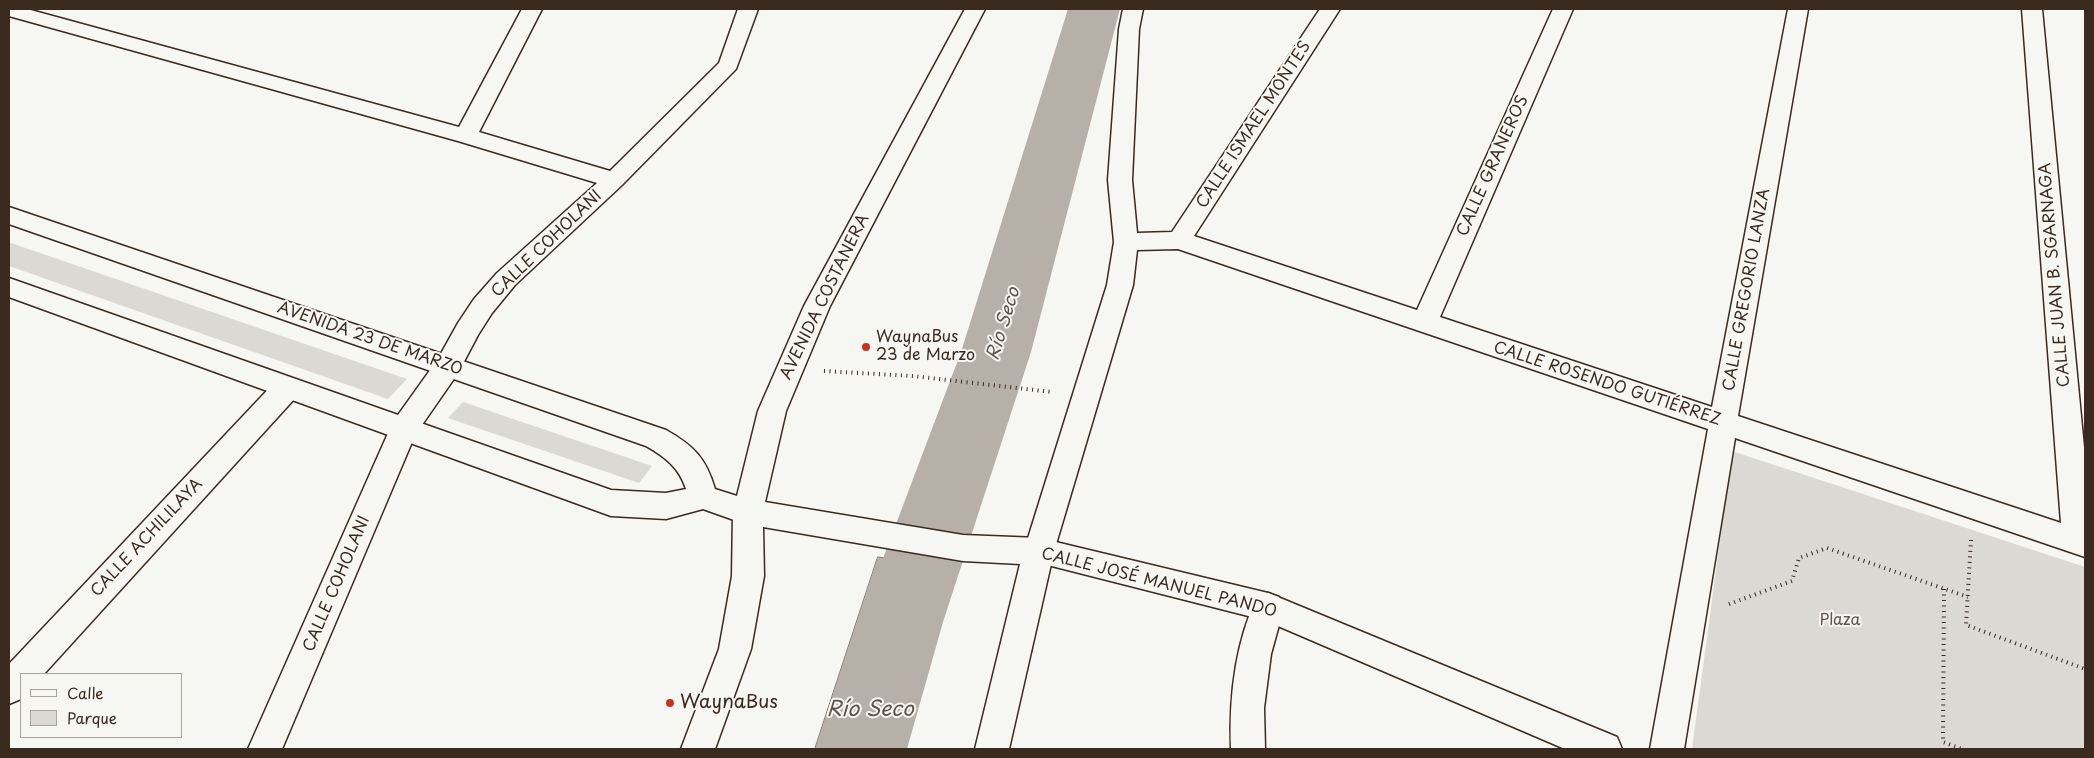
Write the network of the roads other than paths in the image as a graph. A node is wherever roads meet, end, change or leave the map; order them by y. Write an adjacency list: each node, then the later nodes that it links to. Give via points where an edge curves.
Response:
1 (532, 9): 10 (street)
2 (748, 9): 11 (street, CALLE COHOLANI, via 729,65)
3 (975, 9): 22 (street, AVENIDA COSTANERA, via 817,306 788,370 772,411)
4 (1133, 9): 14 (street, via 1120,180)
5 (1330, 9): 13 (street, CALLE ISMAEL MONTES)
6 (1563, 9): 16 (street, CALLE GRANEROS)
7 (1798, 9): 19 (street, CALLE GREGORIO LANZA)
8 (2032, 9): 23 (street, CALLE JUAN B. SGARNAGA)
9 (9, 10): 10 (street)
10 (466, 136): 11 (street)
11 (614, 180): 17 (street, CALLE COHOLANI, via 506,279 483,306)
12 (9, 216): 17 (street, AVENIDA 23 DE MARZO)
13 (1179, 240): 14 (street, CALLE ROSENDO GUTIÉRREZ); 16 (street, CALLE ROSENDO GUTIÉRREZ)
14 (1126, 242): 24 (street, via 1120,285)
15 (9, 287): 18 (street)
16 (1424, 323): 19 (street, CALLE ROSENDO GUTIÉRREZ)
17 (448, 366): 20 (street, CALLE COHOLANI); 21 (street, AVENIDA 23 DE MARZO, via 656,438 677,450 695,470)
18 (287, 388): 20 (street); 26 (street, CALLE ACHILILAYA)
19 (1723, 423): 23 (street, CALLE ROSENDO GUTIÉRREZ); 33 (street, CALLE GREGORIO LANZA)
20 (403, 430): 21 (street, via 611,504 666,506); 28 (street, CALLE COHOLANI)
21 (703, 497): 22 (street)
22 (748, 512): 24 (street, CALLE JOSÉ MANUEL PANDO, via 963,548); 29 (street, AVENIDA COSTANERA, via 748,576 735,649)
23 (2082, 543)
24 (1039, 552): 25 (street, CALLE JOSÉ MANUEL PANDO); 30 (street)
25 (1268, 608): 31 (street, via 1254,654 1247,708); 32 (street, CALLE JOSÉ MANUEL PANDO)
26 (20, 658): 27 (street, CALLE ACHILILAYA)
27 (9, 688)
28 (265, 749)
29 (698, 749)
30 (992, 749)
31 (1248, 749)
32 (1605, 749)
33 (1667, 749)

